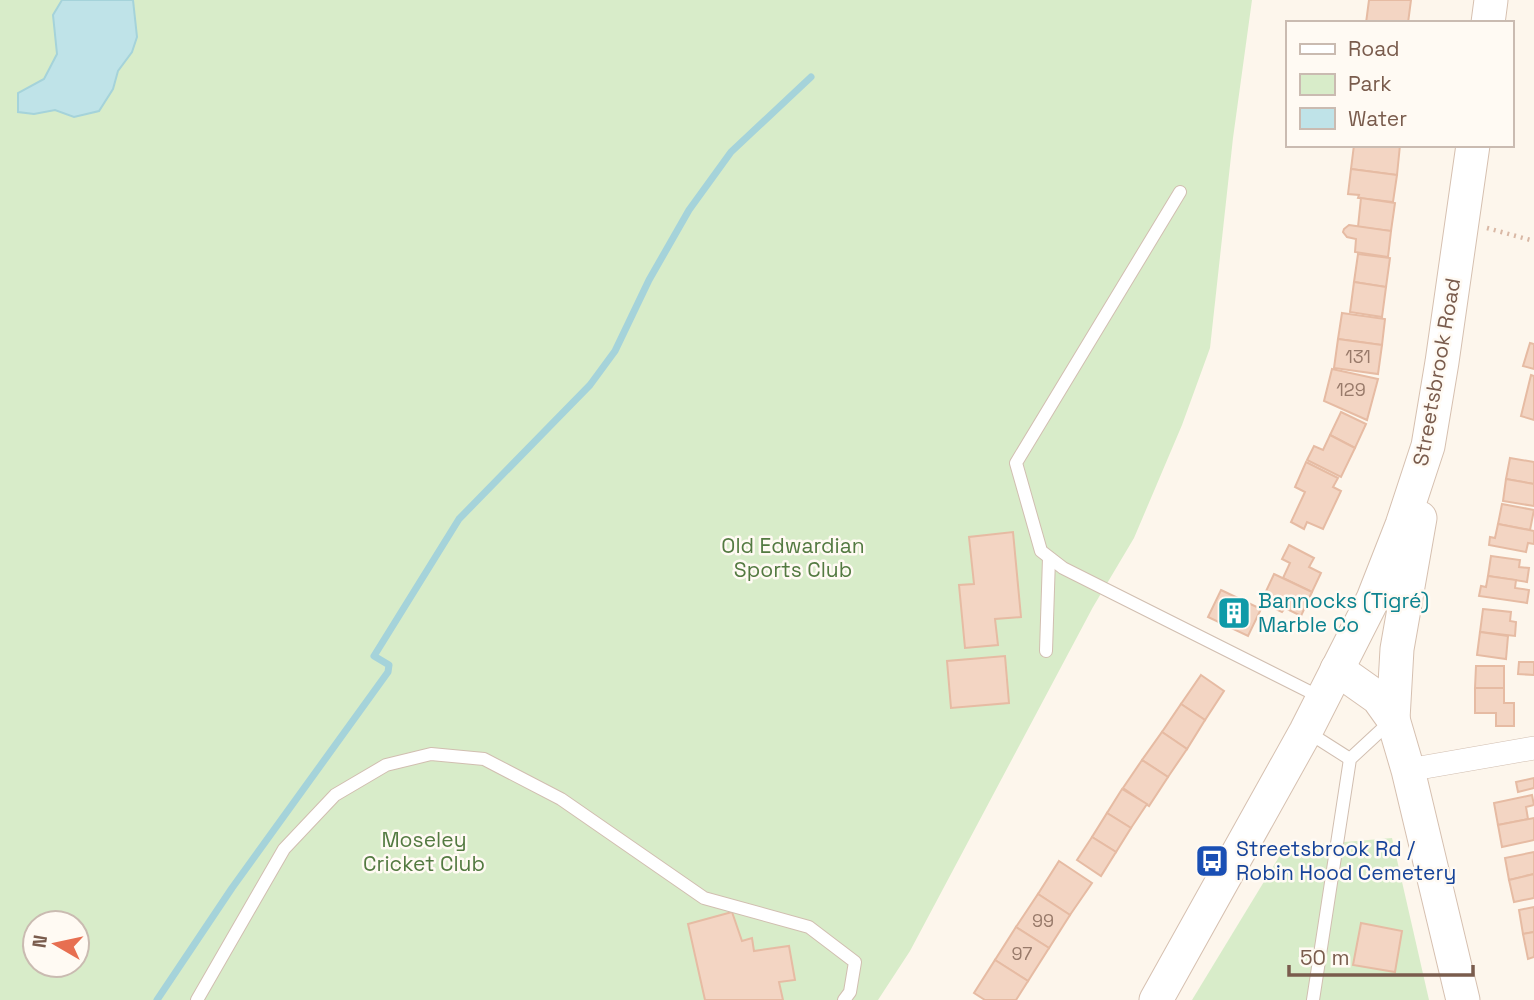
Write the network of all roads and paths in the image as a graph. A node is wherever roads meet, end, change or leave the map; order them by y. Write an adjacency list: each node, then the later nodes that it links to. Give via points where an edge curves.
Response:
1 (1491, 0): 2 (main road)
2 (1488, 21)
3 (1473, 147): 5 (main road, Streetsbrook Road)
4 (1180, 192): 8 (lane, via 1016,463 1041,551)
5 (1462, 222): 6 (path); 7 (main road, Streetsbrook Road)
6 (1534, 241)
7 (1428, 446): 10 (main road, Streetsbrook Road, via 1373,599); 12 (main road, via 1397,649)
8 (1049, 558): 9 (lane); 11 (lane)
9 (1046, 651)
10 (1337, 668): 11 (main road, Streetsbrook Road); 12 (main road, via 1378,698)
11 (1322, 698): 13 (main road, Streetsbrook Road)
12 (1393, 719): 15 (lane); 16 (main road)
13 (1306, 732): 15 (lane); 19 (main road, Streetsbrook Road)
14 (1534, 748): 16 (street)
15 (1350, 759): 20 (lane)
16 (1408, 770): 21 (main road)
17 (197, 1000): 18 (lane, via 284,849 335,795 386,765 431,754 484,759 561,799 704,898 809,927 855,962 850,992)
18 (844, 1000)
19 (1156, 1000)
20 (1313, 1000)
21 (1463, 1000)

